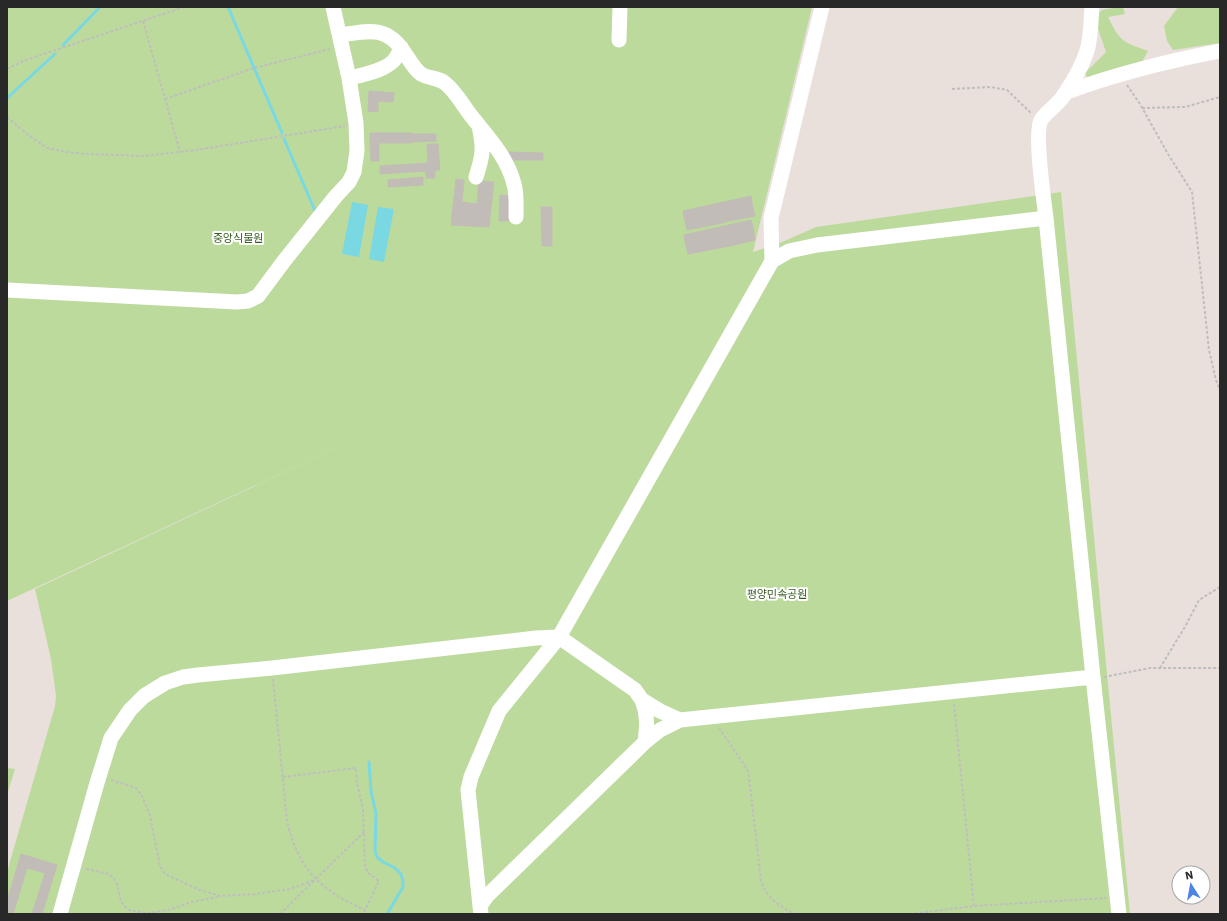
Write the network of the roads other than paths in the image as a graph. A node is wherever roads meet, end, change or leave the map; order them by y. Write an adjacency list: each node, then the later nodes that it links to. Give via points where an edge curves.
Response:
1 (333, 7): 5 (street)
2 (620, 7): 6 (street)
3 (822, 7): 15 (street, via 771,218)
4 (1092, 7): 10 (street, via 1088,46)
5 (341, 40): 7 (street, via 362,32 378,32 391,37); 9 (street)
6 (619, 40)
7 (401, 47): 9 (street, via 397,58 388,64 373,72); 11 (street, via 421,74 447,84)
8 (1220, 51): 10 (street, via 1120,75)
9 (348, 78): 16 (street, via 356,124 357,151 354,172 349,182 254,299 237,302)
10 (1067, 92): 14 (street, via 1040,122 1038,129)
11 (479, 126): 12 (street, via 483,156); 13 (street, via 493,142 514,183)
12 (476, 177)
13 (516, 217)
14 (1046, 218): 15 (street, via 817,246 789,251); 18 (street)
15 (772, 261): 17 (street)
16 (7, 290)
17 (559, 637): 19 (street, via 635,690); 22 (street, via 500,711 471,776 468,790); 23 (street, via 183,677 155,688 130,710 111,738)
18 (1093, 678): 20 (street); 24 (street)
19 (642, 700): 20 (street); 21 (street, via 647,725)
20 (680, 720): 21 (street)
21 (644, 742): 22 (street, via 487,896)
22 (481, 910)
23 (60, 914)
24 (1119, 914)

